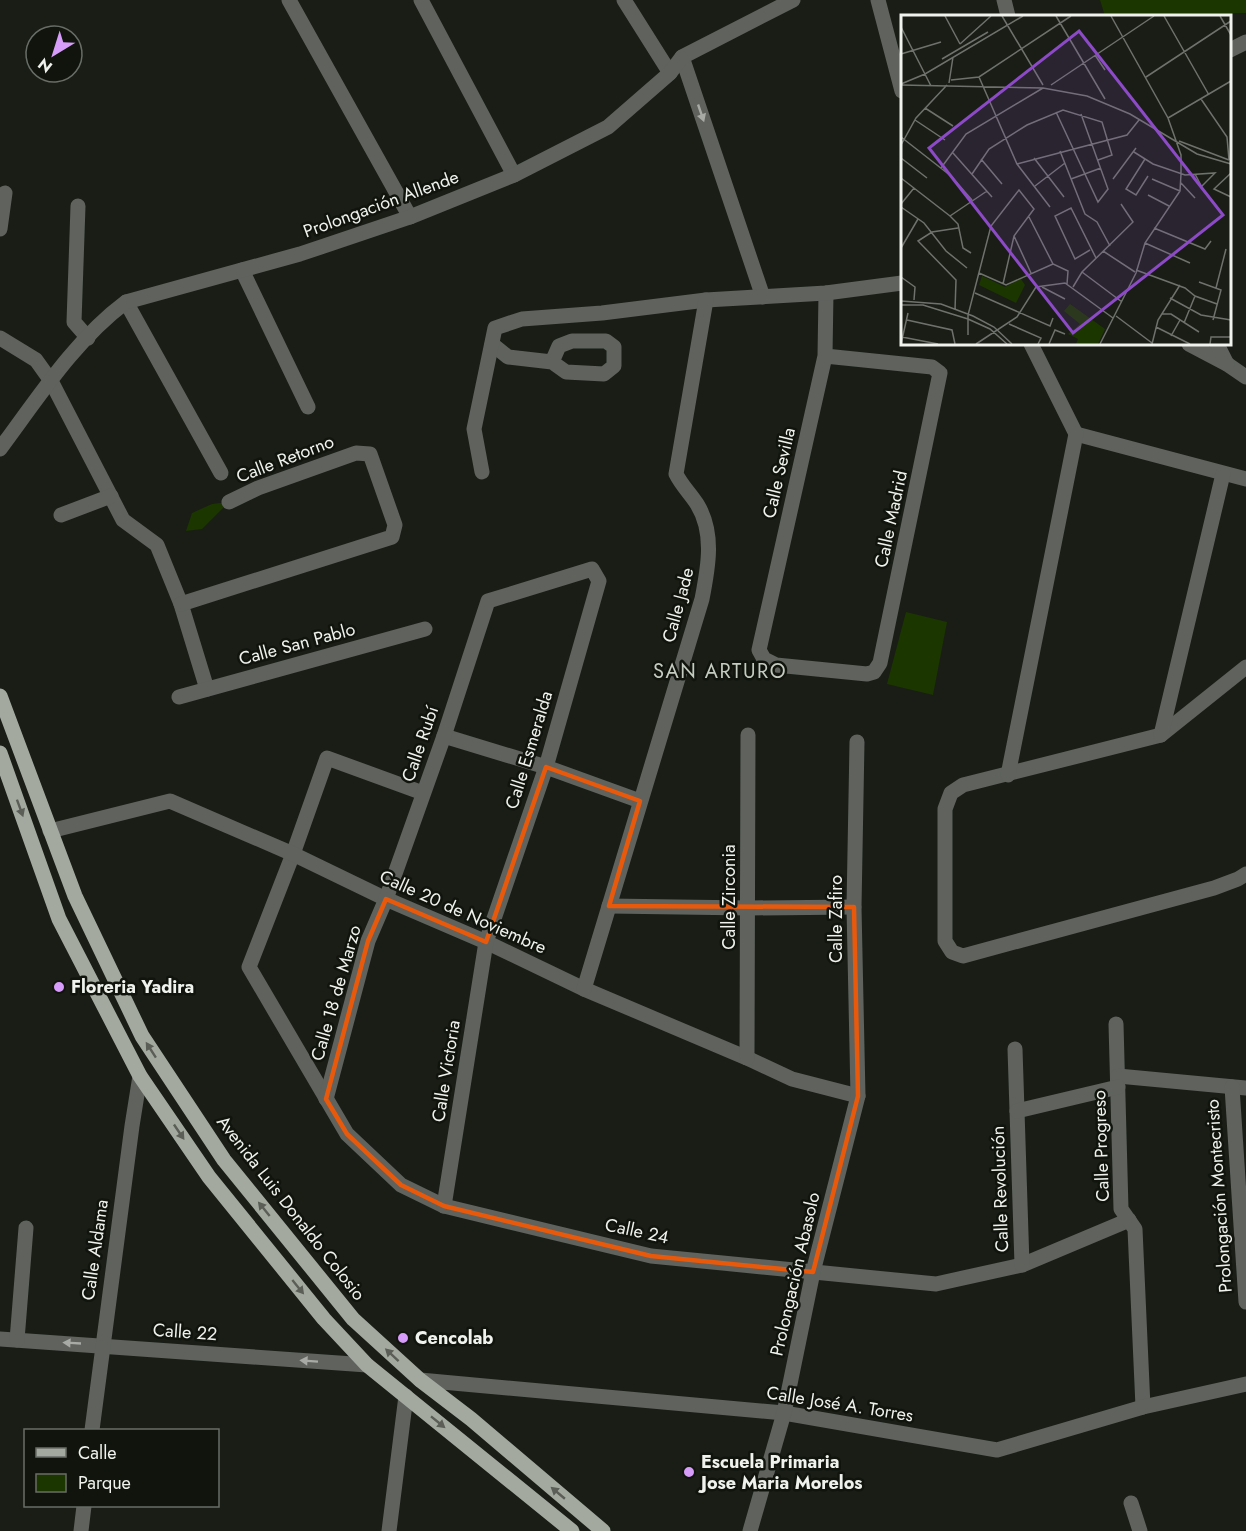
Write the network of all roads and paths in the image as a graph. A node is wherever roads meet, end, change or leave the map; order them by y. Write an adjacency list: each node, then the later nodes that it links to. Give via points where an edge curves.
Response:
1 (289, 0): 16 (street)
2 (421, 0): 13 (street)
3 (624, 0): 11 (street)
4 (793, 0): 10 (street, Prolongación Allende)
5 (878, 0): 12 (street)
6 (1004, 0): 7 (street)
7 (1008, 15)
8 (1246, 42): 9 (street)
9 (1231, 50)
10 (682, 57): 11 (street, Prolongación Allende); 21 (street, one-way to 21)
11 (670, 73): 13 (street, Prolongación Allende, via 608,127)
12 (901, 84)
13 (514, 175): 16 (street, Prolongación Allende)
14 (5, 193): 17 (street)
15 (78, 206): 25 (street, via 74,322)
16 (410, 217): 18 (street, Prolongación Allende)
17 (0, 229)
18 (242, 270): 23 (street, Prolongación Allende); 35 (street)
19 (901, 283): 20 (street)
20 (826, 292): 21 (street); 30 (street, Calle Sevilla)
21 (763, 297): 22 (street)
22 (706, 300): 26 (street, via 522,319 495,328); 61 (street, Calle Jade, via 676,474 697,503 706,525 709,561 702,599)
23 (126, 302): 25 (street, Prolongación Allende); 38 (street)
24 (0, 338): 34 (street, via 36,360)
25 (88, 338): 34 (street, Prolongación Allende)
26 (492, 344): 31 (street, via 508,357); 39 (street, via 474,429)
27 (1032, 345): 36 (street)
28 (1191, 345): 32 (street)
29 (1218, 345): 32 (street)
30 (825, 356): 49 (street, Calle Sevilla, via 759,650 764,659 776,665); 49 (street, Calle Madrid, via 932,367 940,373 880,663)
31 (552, 362)
32 (1227, 364): 33 (street)
33 (1246, 377)
34 (51, 381): 37 (street, Prolongación Allende); 42 (street)
35 (308, 407)
36 (1076, 434): 40 (street); 59 (street)
37 (0, 449)
38 (221, 472)
39 (482, 472)
40 (1223, 474): 41 (street); 54 (street)
41 (1246, 479)
42 (111, 496): 44 (street); 46 (street, via 123,519 157,544)
43 (229, 502): 46 (street, Calle Retorno, via 356,453 370,454 395,525 392,537)
44 (61, 515)
45 (592, 569): 55 (street, Calle Rubí, via 488,601); 58 (street, Calle Esmeralda, via 599,581)
46 (181, 604): 50 (street)
47 (425, 629): 50 (street, Calle San Pablo)
48 (1246, 668): 54 (street)
49 (874, 672)
50 (207, 689): 52 (street, Calle San Pablo)
51 (0, 696): 62 (main road, Avenida Luis Donaldo Colosio)
52 (179, 697)
53 (748, 735): 68 (street, Calle Zirconia)
54 (1161, 735): 59 (street)
55 (444, 736): 58 (street); 60 (street, Calle Rubí)
56 (857, 742): 67 (street, Calle Zafiro)
57 (0, 753): 74 (main road, one-way to 74, via 59,919)
58 (546, 767): 61 (street); 69 (street, Calle Esmeralda)
59 (1008, 775): 64 (street, via 963,785 951,793 945,809 945,941 952,952 963,956 1214,888)
60 (423, 793): 63 (street, via 327,758); 65 (street, Calle Rubí)
61 (640, 801): 66 (street, Calle Jade)
62 (50, 831): 63 (street, Calle 20 de Noviembre, via 170,801); 90 (main road, Avenida Luis Donaldo Colosio, one-way to 62, via 353,1319 224,1160 142,1036 75,896)
63 (293, 854): 65 (street, Calle 20 de Noviembre); 78 (street, Calle 24, via 249,967)
64 (1246, 874)
65 (386, 899): 69 (street, Calle 20 de Noviembre); 78 (street, Calle 18 de Marzo, via 368,941)
66 (609, 906): 68 (street); 70 (street, Calle Jade)
67 (854, 907): 68 (street); 77 (street, Calle Zafiro)
68 (749, 908): 73 (street, Calle Zirconia)
69 (486, 942): 70 (street, Calle 20 de Noviembre); 80 (street, Calle Victoria)
70 (584, 988): 73 (street, Calle 20 de Noviembre)
71 (1116, 1024): 75 (street, Calle Progreso)
72 (1015, 1049): 79 (street, Calle Revolución)
73 (747, 1058): 77 (street, Calle 20 de Noviembre, via 792,1079)
74 (140, 1076): 88 (street, Calle Aldama); 89 (main road, one-way to 89, via 209,1177 324,1319)
75 (1118, 1082): 76 (street); 79 (street); 81 (street, Calle Progreso, via 1121,1209)
76 (1239, 1087): 85 (street, Prolongación Montecristo)
77 (858, 1096): 84 (street, Prolongación Abasolo)
78 (326, 1099): 80 (street, Calle 24, via 347,1134 401,1185)
79 (1017, 1111): 83 (street, Calle Revolución)
80 (444, 1206): 84 (street, Calle 24, via 651,1256)
81 (1129, 1220): 83 (street, Calle 24); 93 (street, Calle Progreso, via 1135,1229)
82 (26, 1227): 87 (street)
83 (1022, 1265): 84 (street, Calle 24, via 936,1284)
84 (813, 1272): 94 (street, Prolongación Abasolo)
85 (1246, 1302)
86 (0, 1339): 87 (street, Calle 22)
87 (16, 1340): 88 (street, Calle 22, one-way to 87)
88 (102, 1345): 89 (street, Calle 22, one-way to 88); 95 (street, Calle Aldama)
89 (367, 1365): 92 (main road)
90 (420, 1380): 94 (street, Calle José A. Torres); 101 (main road, Avenida Luis Donaldo Colosio, one-way to 90)
91 (1246, 1384): 93 (street, Calle José A. Torres)
92 (406, 1396): 99 (street); 100 (main road, one-way to 100)
93 (1143, 1407): 94 (street, Calle José A. Torres, via 997,1450)
94 (784, 1413): 102 (street, Prolongación Abasolo)
95 (92, 1429)
96 (1131, 1503): 103 (street)
97 (84, 1507): 98 (street)
98 (81, 1531)
99 (389, 1531)
100 (572, 1531)
101 (603, 1531)
102 (750, 1531)
103 (1140, 1531)

